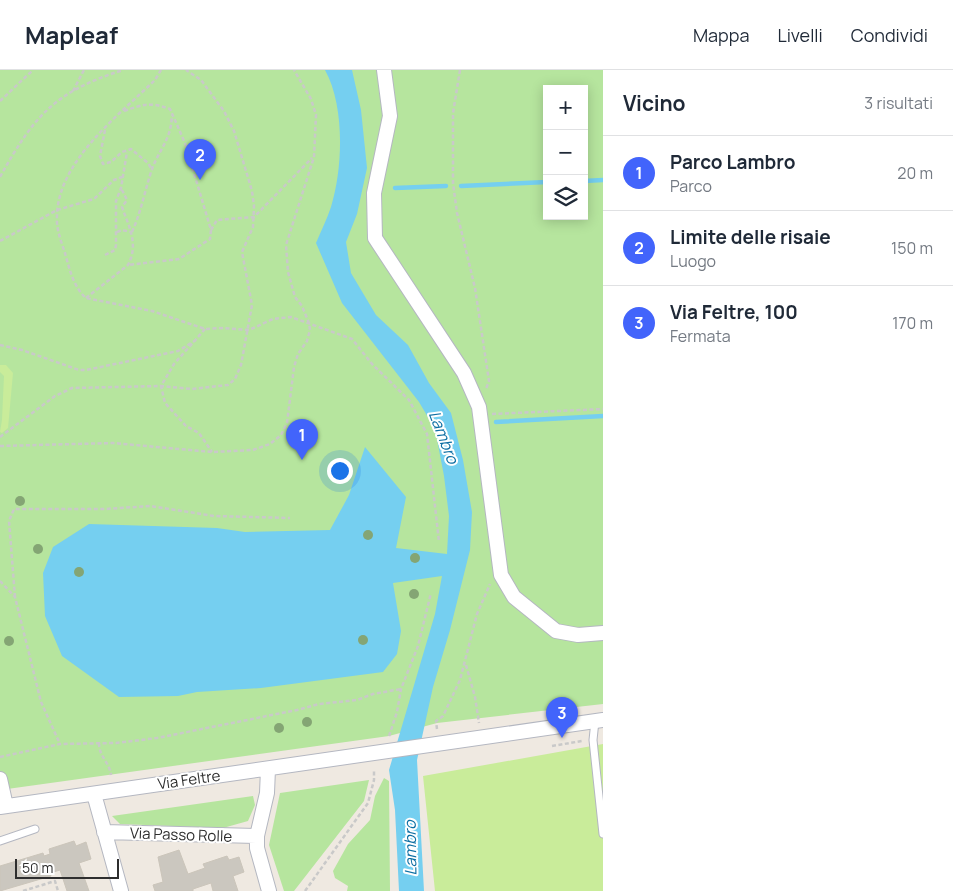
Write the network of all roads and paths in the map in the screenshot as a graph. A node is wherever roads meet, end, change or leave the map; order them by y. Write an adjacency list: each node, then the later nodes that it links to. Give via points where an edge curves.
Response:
1 (33, 70): 10 (path)
2 (84, 70): 9 (path)
3 (123, 70): 9 (path)
4 (160, 70): 11 (path, via 155,80)
5 (186, 70): 23 (path, via 212,93 234,130 252,191)
6 (294, 70): 15 (path, via 316,115)
7 (384, 70): 38 (street, via 390,116 374,193 375,238 464,373)
8 (460, 70): 38 (path, via 453,114 453,183 475,288 489,380)
9 (72, 91): 19 (path, via 37,118)
10 (0, 101)
11 (122, 112): 12 (path, via 143,104 155,104); 13 (path)
12 (172, 114): 16 (path, via 171,131); 24 (path, via 185,142)
13 (105, 128): 14 (path, via 100,156 103,164); 22 (path, via 75,161)
14 (127, 152): 17 (path, via 135,150 141,160); 20 (path)
15 (314, 157): 23 (path); 31 (path, via 286,244 288,272 295,297)
16 (155, 160): 17 (path); 18 (path)
17 (148, 163): 18 (path)
18 (152, 170): 26 (path)
19 (0, 177)
20 (122, 178): 21 (path); 22 (path, via 114,180 94,199)
21 (121, 188): 25 (path, via 116,200); 26 (path, via 127,200 122,207)
22 (57, 210): 27 (path); 30 (path, via 57,227 67,262 80,292)
23 (254, 217): 24 (path, via 217,220); 33 (path, via 253,228 242,252 252,306)
24 (211, 230): 29 (path, via 210,239 179,259)
25 (117, 232): 26 (path, via 127,230); 28 (path, via 115,250)
26 (132, 233): 29 (path, via 134,246)
27 (0, 240)
28 (105, 255)
29 (128, 265): 30 (path)
30 (86, 298): 32 (path, via 152,311)
31 (310, 323): 33 (path, via 291,317 273,319); 41 (path, via 307,341 294,367 287,423 280,435 270,444 253,450); 43 (path, via 352,339 409,400 427,434)
32 (205, 329): 33 (path); 34 (path)
33 (249, 330): 36 (path, via 241,365 235,379 228,384 192,389)
34 (196, 340): 35 (path, via 178,351 86,370); 36 (path, via 174,364)
35 (0, 345)
36 (161, 386): 39 (path, via 72,388 55,396); 41 (path, via 166,403 186,426 199,433)
37 (603, 409): 38 (path)
38 (479, 411): 44 (street)
39 (0, 437)
40 (0, 446): 41 (path, via 113,443)
41 (212, 452)
42 (290, 518): 47 (path, via 214,516 150,506 14,509 9,521)
43 (439, 542)
44 (500, 569): 48 (street, via 514,597 556,631 578,635); 49 (path, via 477,614)
45 (0, 581): 47 (path)
46 (430, 593): 50 (path, via 418,646)
47 (15, 597): 56 (path, via 41,702)
48 (603, 633)
49 (466, 664): 52 (path); 53 (path, via 447,710 436,720)
50 (401, 689): 55 (path, via 158,738); 58 (path, via 389,736)
51 (599, 721): 58 (street, Via Feltre); 66 (lane, via 593,740)
52 (479, 723)
53 (437, 729)
54 (582, 741): 57 (path)
55 (99, 743): 56 (path); 62 (path, via 99,753 110,766)
56 (60, 744): 59 (path)
57 (552, 746)
58 (379, 752): 60 (street, Via Feltre)
59 (0, 757)
60 (268, 769): 64 (street, Via Feltre); 70 (street, via 267,793)
61 (374, 771): 76 (path, via 368,803)
62 (111, 775)
63 (0, 780): 65 (street)
64 (94, 794): 65 (street, Via Feltre); 68 (street)
65 (3, 807)
66 (602, 812): 69 (lane)
67 (35, 829): 71 (lane)
68 (104, 832): 70 (street, Via Passo Rolle); 74 (street)
69 (603, 834)
70 (257, 836): 75 (street, via 258,856)
71 (0, 841)
72 (23, 891): 73 (path, via 55,881)
73 (58, 891)
74 (121, 891)
75 (268, 891)
76 (305, 891)

